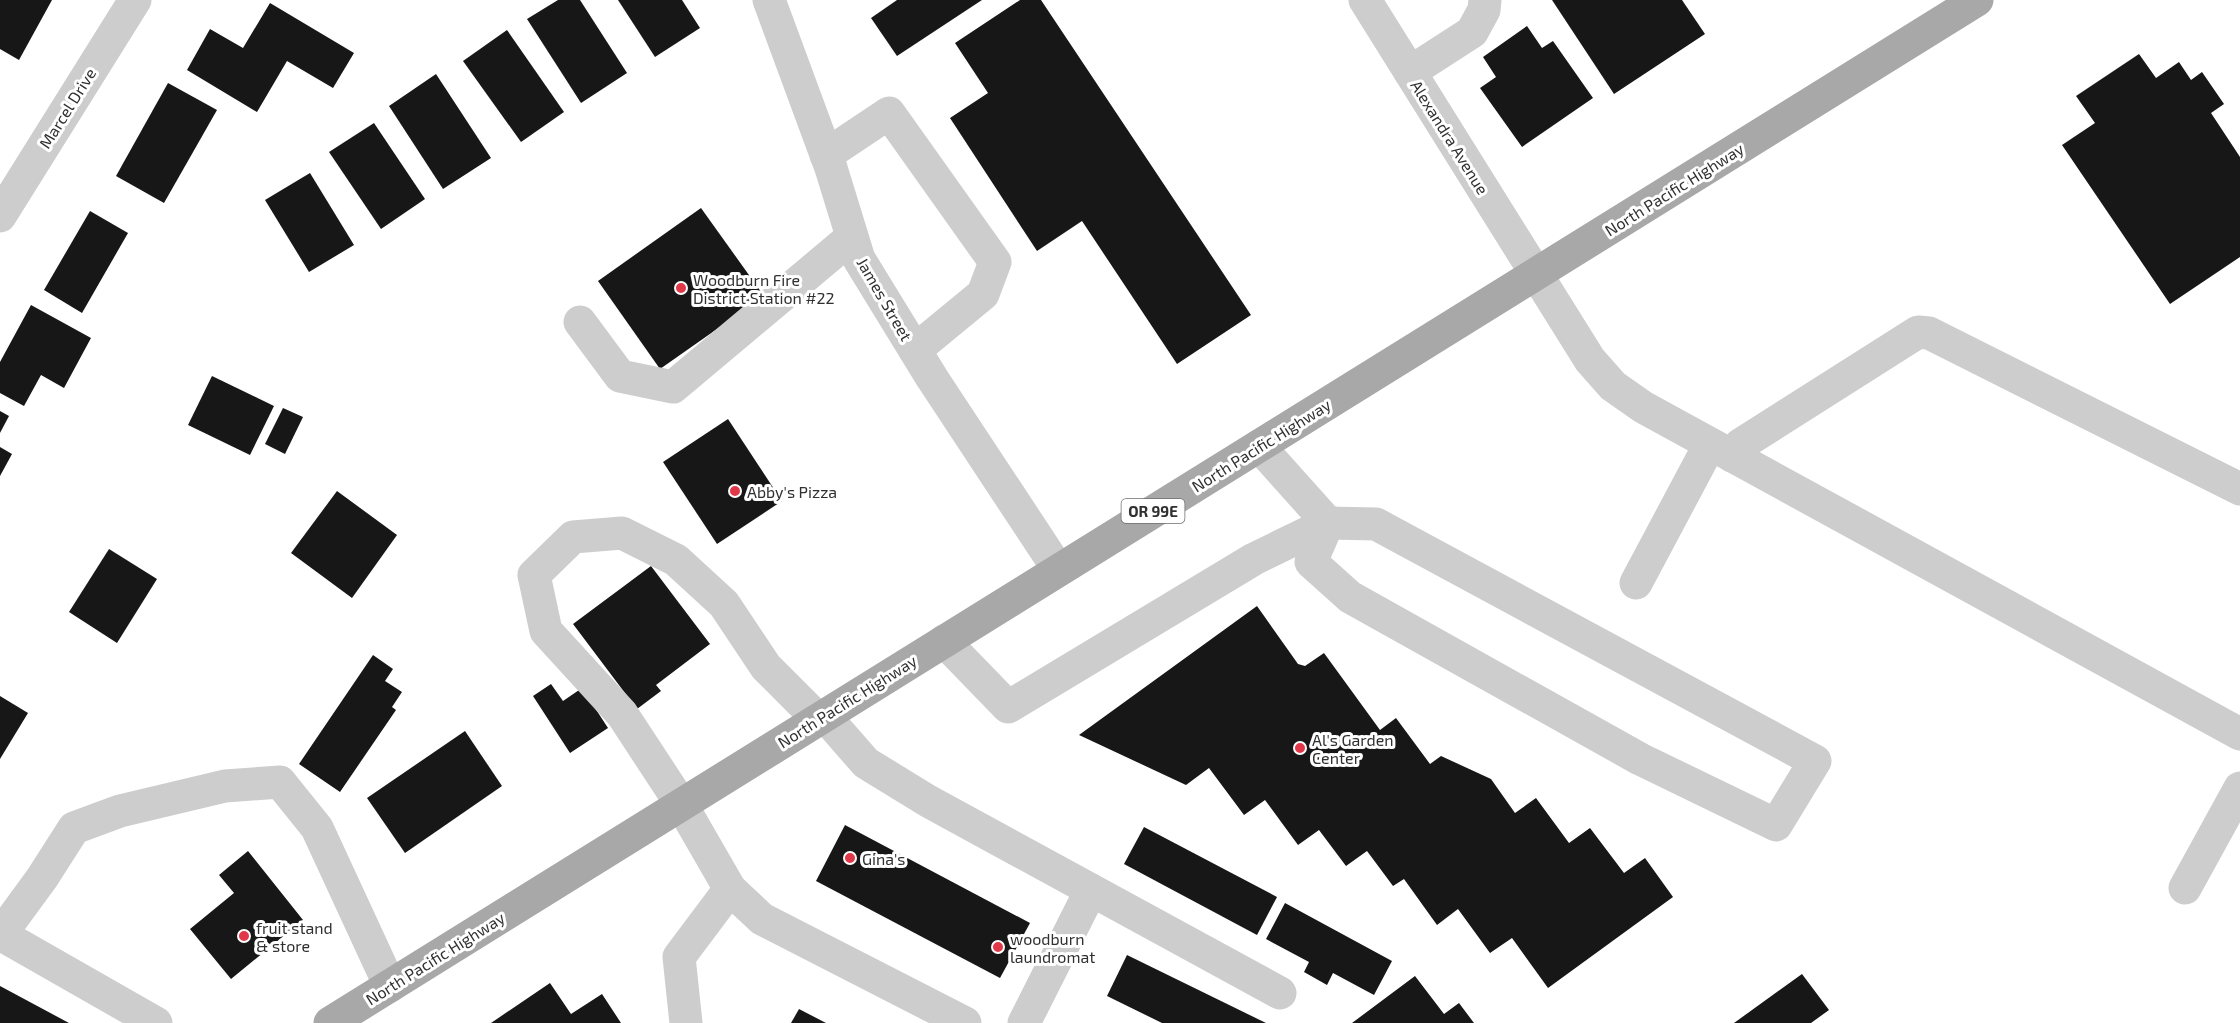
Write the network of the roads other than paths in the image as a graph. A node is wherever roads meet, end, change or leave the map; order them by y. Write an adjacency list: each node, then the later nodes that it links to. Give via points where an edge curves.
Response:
1 (135, 0): 8 (street, Marcel Drive)
2 (769, 0): 7 (street, James Street)
3 (1365, 0): 6 (street, Alexandra Avenue)
4 (1485, 0): 6 (street, via 1472,32)
5 (1977, 0): 10 (main road, North Pacific Highway / OR 99E)
6 (1410, 72): 10 (street, Alexandra Avenue)
7 (825, 155): 9 (street, James Street); 12 (street, via 889,113 995,262 983,294)
8 (0, 216)
9 (852, 237): 11 (street, via 673,387 620,376); 12 (street, James Street, via 859,259)
10 (1536, 274): 13 (main road, North Pacific Highway / OR 99E); 14 (street, Alexandra Avenue, via 1590,360 1613,387)
11 (580, 322)
12 (915, 350): 17 (street, James Street)
13 (1259, 446): 16 (street); 17 (main road, North Pacific Highway / OR 99E)
14 (1721, 450): 15 (street, via 1740,446 1918,332 1929,333); 18 (street); 21 (street, Alexandra Avenue)
15 (2240, 489)
16 (1328, 523): 16 (street, via 1311,562 1350,597 1640,759 1723,800 1776,825 1815,761 1376,524); 19 (street, via 1254,559 1008,706)
17 (1058, 569): 19 (main road, North Pacific Highway / OR 99E)
18 (1636, 583)
19 (944, 641): 20 (main road, North Pacific Highway / OR 99E)
20 (821, 717): 23 (main road, North Pacific Highway / OR 99E); 23 (street, via 766,667 724,604 676,560 622,532 573,537 534,575 546,631 622,714); 26 (street, via 866,763)
21 (2240, 734)
22 (2240, 788): 24 (street)
23 (681, 804): 25 (street); 28 (main road, North Pacific Highway / OR 99E)
24 (2185, 888)
25 (730, 889): 32 (street, via 679,957); 33 (street, via 762,919)
26 (1090, 890): 29 (street); 34 (street)
27 (1, 934): 28 (street, via 74,828 120,811 225,786 280,782 317,828); 30 (street)
28 (390, 986): 31 (main road, North Pacific Highway / OR 99E)
29 (1280, 993)
30 (156, 1023)
31 (330, 1023)
32 (686, 1023)
33 (965, 1023)
34 (1024, 1023)

